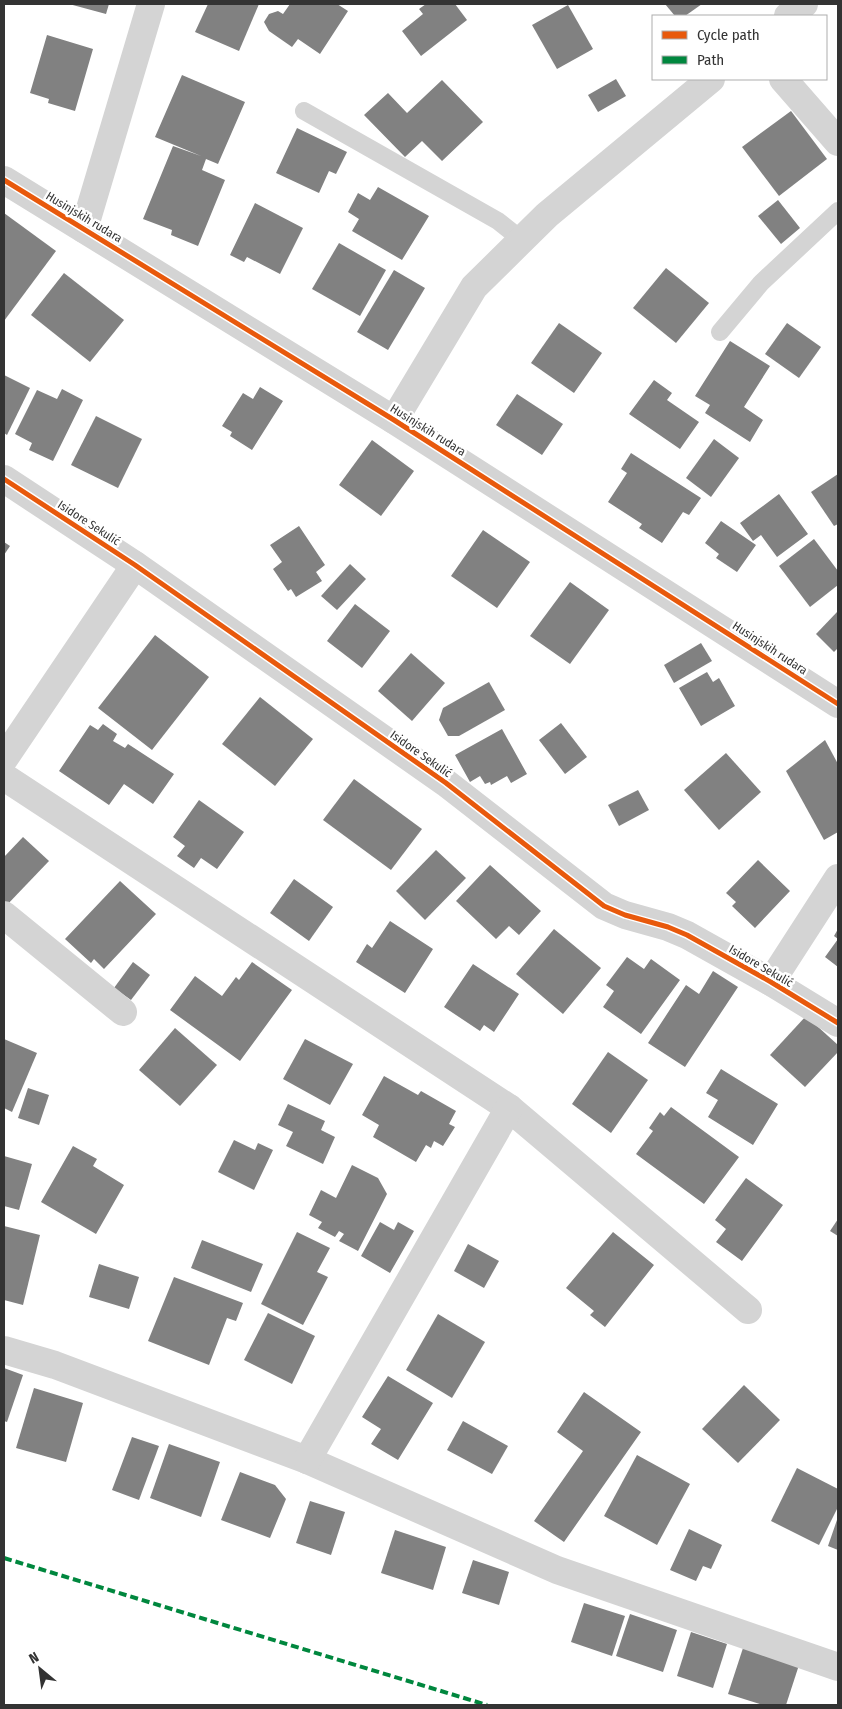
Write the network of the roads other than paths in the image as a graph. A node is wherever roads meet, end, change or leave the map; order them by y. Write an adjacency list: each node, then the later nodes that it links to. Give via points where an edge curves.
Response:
1 (151, 4): 10 (street)
2 (804, 4): 3 (street)
3 (789, 15)
4 (710, 80): 11 (street)
5 (784, 80): 7 (street)
6 (304, 111): 11 (lane, via 498,221)
7 (838, 142)
8 (4, 180): 10 (street, Husinjskih rudara)
9 (838, 211): 12 (lane, via 761,283)
10 (84, 229): 13 (street, Husinjskih rudara)
11 (522, 240): 13 (street, via 474,287)
12 (720, 332)
13 (394, 420): 16 (street, Husinjskih rudara)
14 (4, 479): 15 (street, Isidore Sekulić)
15 (134, 565): 17 (street); 21 (street, Isidore Sekulić, via 446,783 604,906 687,935)
16 (838, 704)
17 (4, 759)
18 (4, 777): 24 (street)
19 (838, 878): 21 (street)
20 (4, 915): 22 (street)
21 (771, 982): 23 (street, Isidore Sekulić)
22 (123, 1012)
23 (838, 1023)
24 (509, 1108): 25 (street); 27 (street)
25 (748, 1310)
26 (4, 1350): 27 (street)
27 (307, 1460): 28 (street, via 557,1570)
28 (838, 1667)

